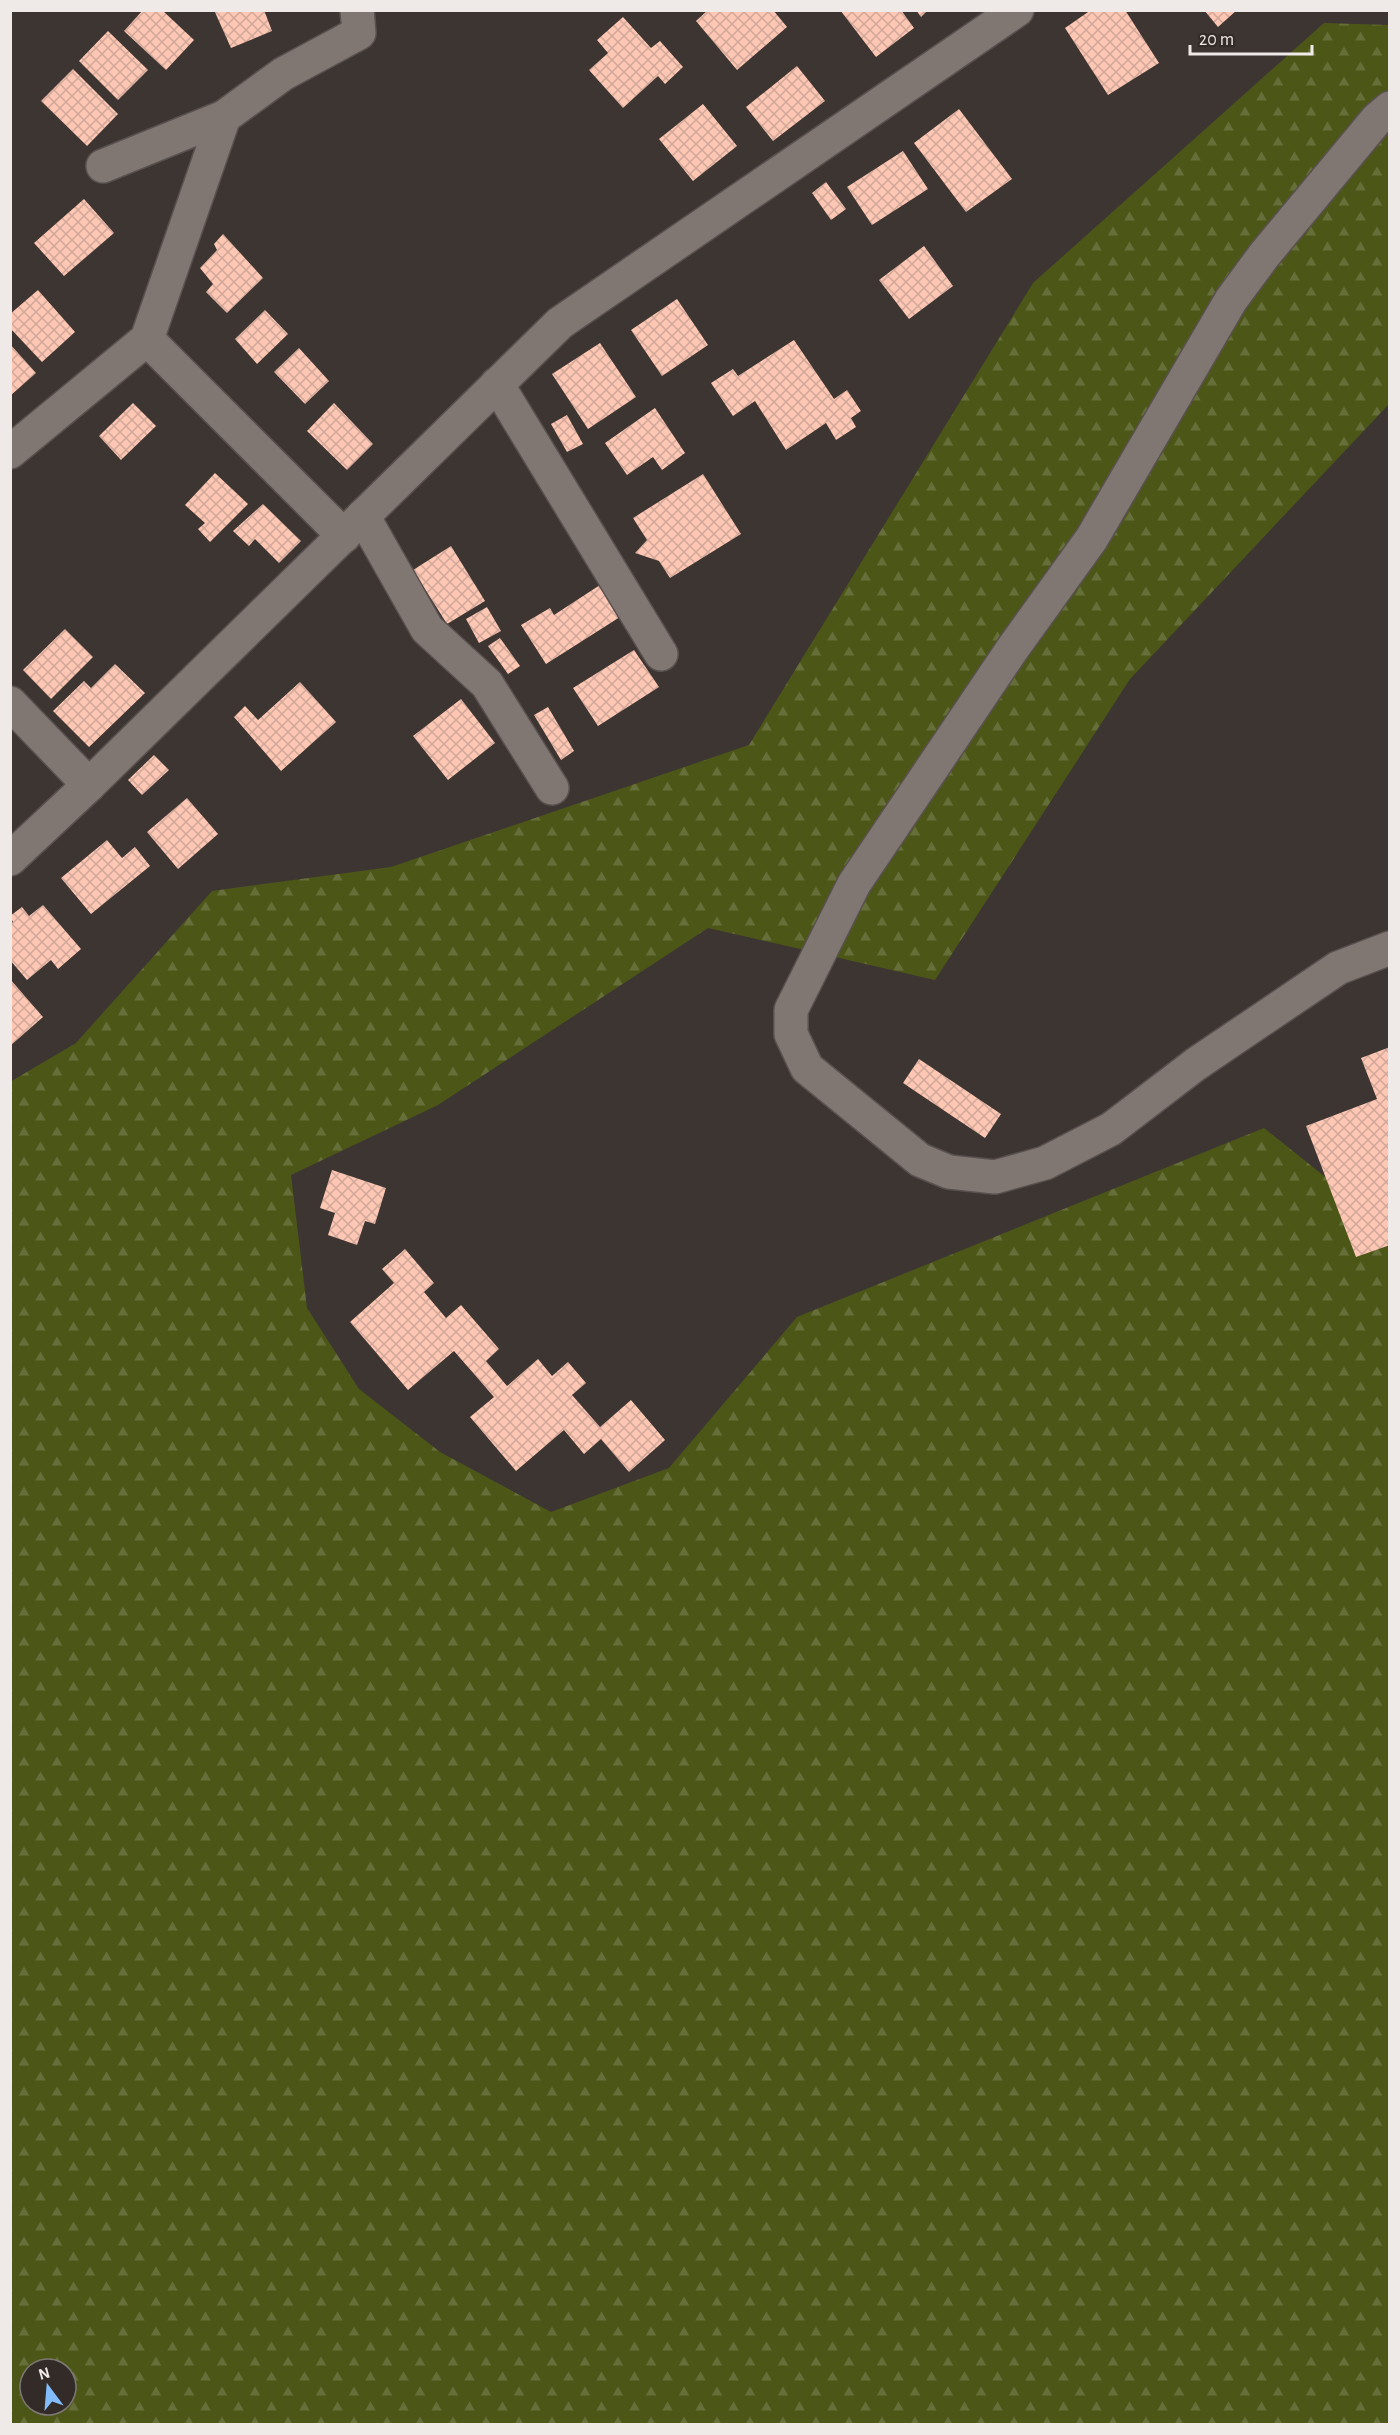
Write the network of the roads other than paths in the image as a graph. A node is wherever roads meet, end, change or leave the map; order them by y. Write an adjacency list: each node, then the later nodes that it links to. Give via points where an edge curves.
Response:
1 (357, 10): 4 (street, via 359,33 283,74)
2 (1017, 10): 7 (street, via 560,323)
3 (1389, 108): 15 (street, via 1231,300 1092,538 854,884 791,1010 791,1034 807,1068 920,1160 950,1172 995,1177 1045,1163 1111,1129 1196,1064 1338,968)
4 (225, 117): 5 (street); 6 (street)
5 (103, 166)
6 (147, 339): 8 (street); 9 (street)
7 (497, 384): 9 (street); 10 (street)
8 (10, 452)
9 (353, 526): 12 (street); 13 (street, via 427,629 487,684)
10 (661, 654)
11 (10, 703): 12 (street)
12 (89, 785): 14 (street)
13 (552, 788)
14 (10, 859)
15 (1389, 948)

